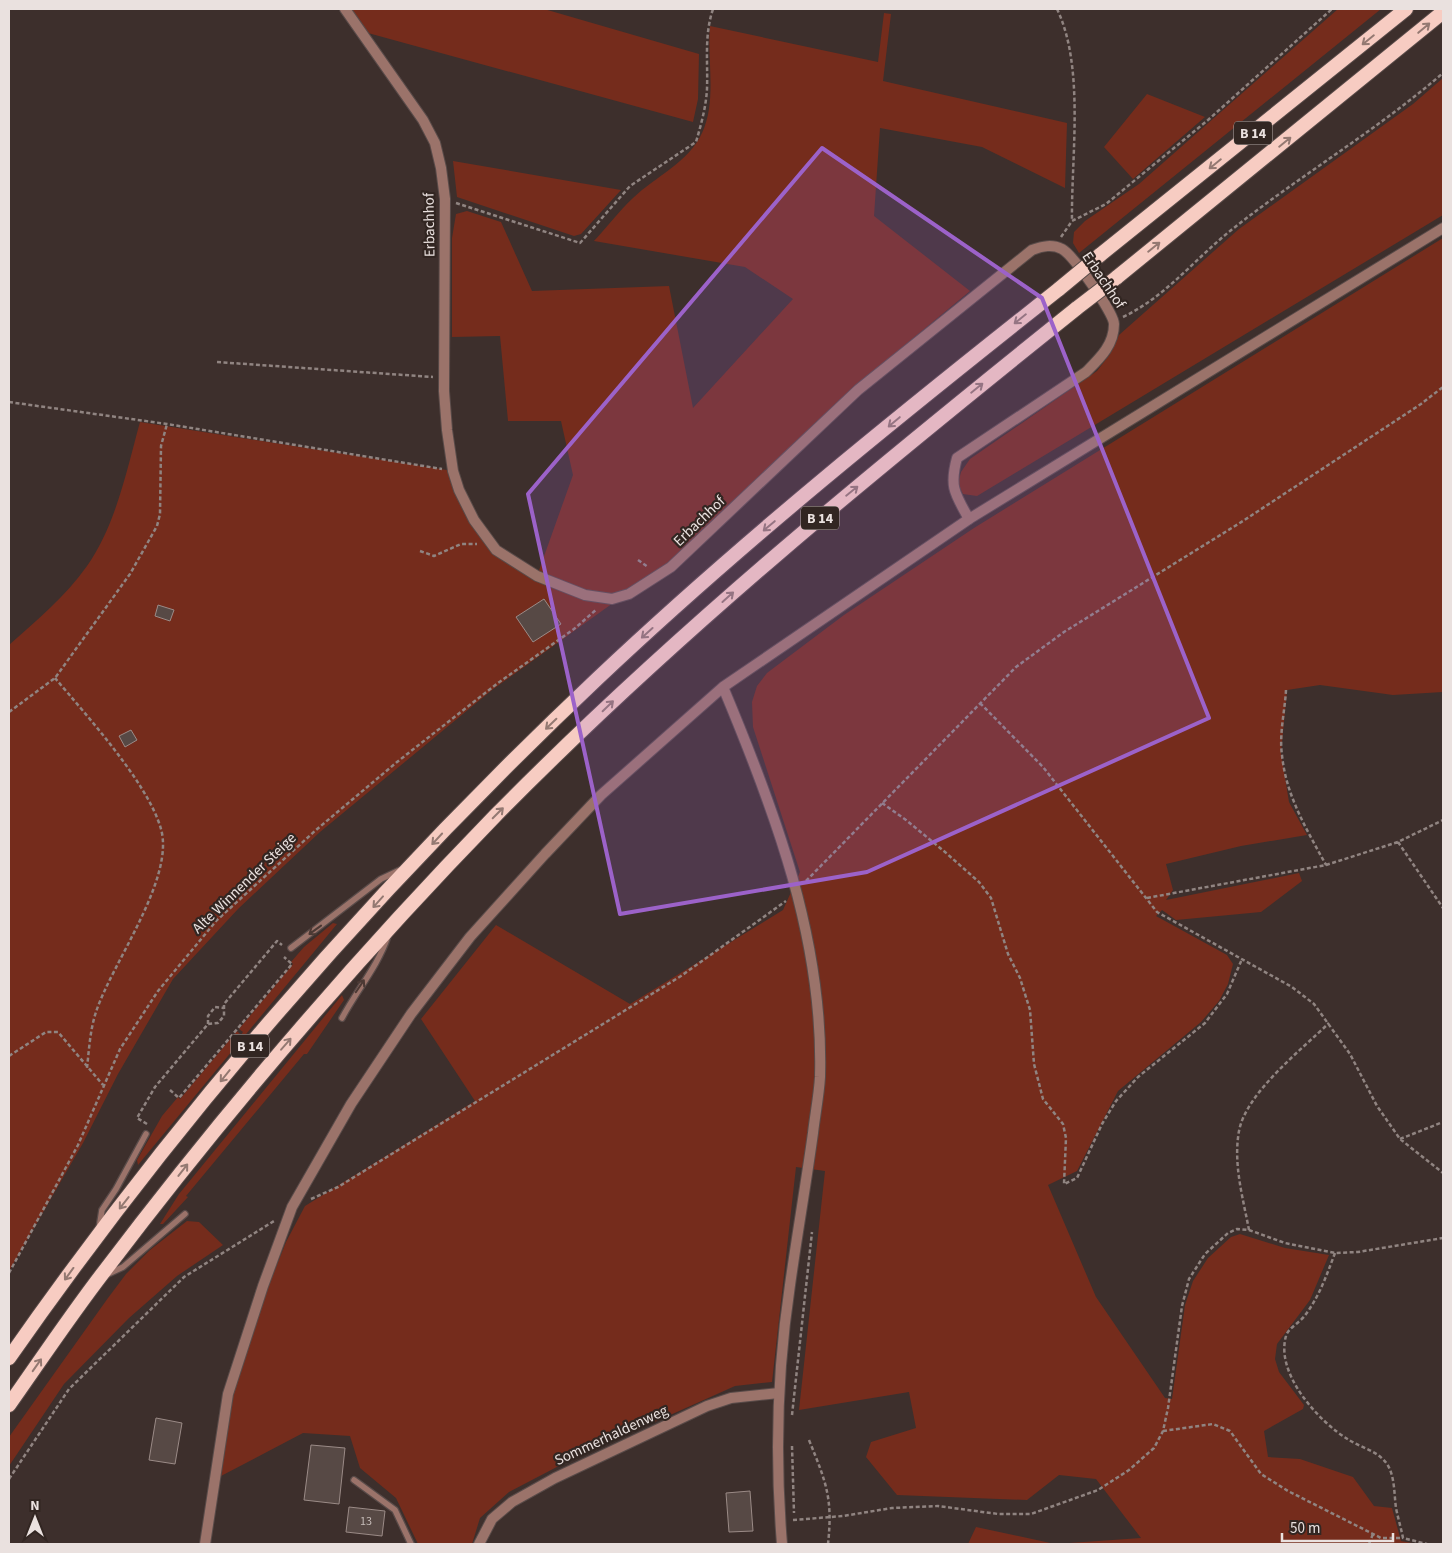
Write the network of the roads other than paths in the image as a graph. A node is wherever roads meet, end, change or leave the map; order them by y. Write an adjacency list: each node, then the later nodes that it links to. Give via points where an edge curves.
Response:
1 (345, 9): 5 (street, Erbachhof, via 423,120 435,143 445,200 444,378 453,471 474,520 496,550 537,576 585,595 612,599 630,594 671,567 858,390 1032,250 1055,246 1068,254 1108,309 1114,321 1113,333 1104,355 1086,372 958,458 953,472 953,490)
2 (1406, 9): 7 (highway, B 14, one-way to 7, bridge, via 827,477 647,634 536,737)
3 (1443, 12): 8 (highway, B 14, one-way to 3, bridge, via 573,740 738,588 832,507)
4 (1443, 228): 5 (street)
5 (969, 519): 6 (street)
6 (723, 687): 16 (street, via 754,762 796,891 809,940 820,1022 820,1079 790,1288); 19 (street, via 601,794 470,937 411,1014 351,1104 292,1207 263,1286 228,1394)
7 (411, 866): 9 (lane, one-way to 9, via 381,878); 13 (highway, B 14, one-way to 13, via 242,1056)
8 (393, 925): 10 (lane, one-way to 8, via 358,988 382,956); 14 (highway, B 14, one-way to 8, via 264,1070)
9 (288, 948)
10 (342, 1018)
11 (146, 1134): 13 (lane, via 102,1210)
12 (185, 1214): 14 (lane, via 123,1267)
13 (98, 1236): 15 (highway, B 14, one-way to 15)
14 (99, 1277): 17 (highway, B 14, one-way to 14)
15 (9, 1358)
16 (779, 1393): 21 (street, Sommerhaldenweg, via 731,1398 707,1406 555,1478 512,1502 492,1519); 22 (street)
17 (9, 1405)
18 (354, 1480): 20 (lane, via 395,1510)
19 (205, 1544)
20 (411, 1544)
21 (479, 1544)
22 (782, 1544)

